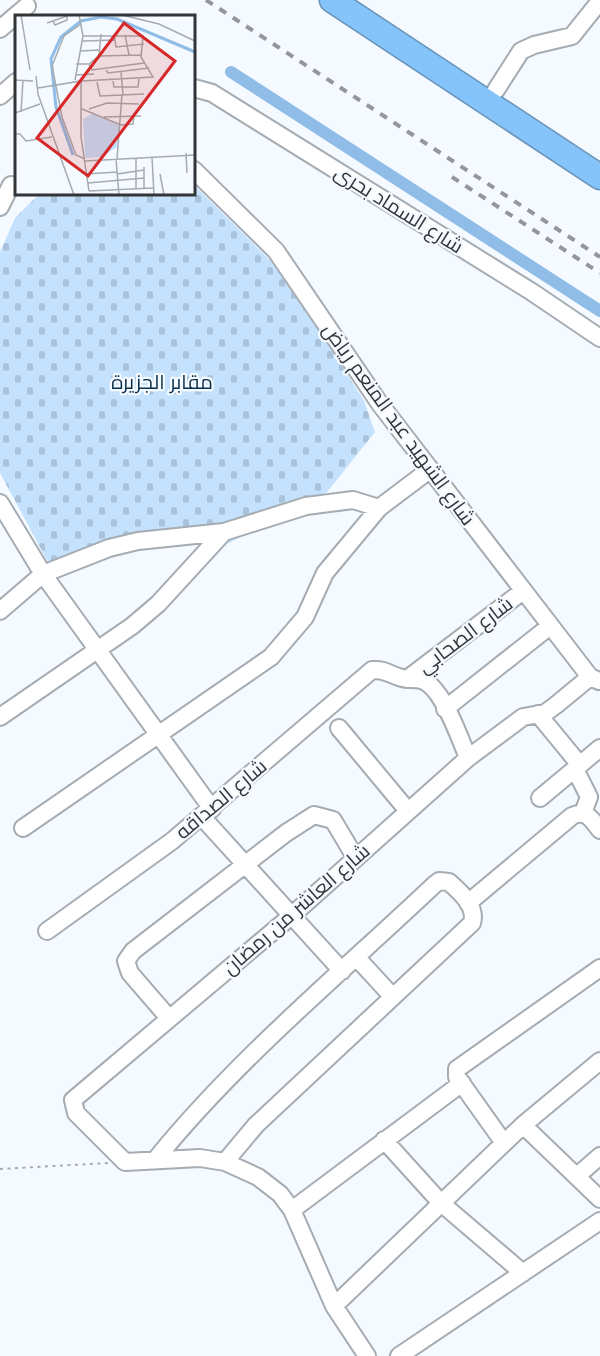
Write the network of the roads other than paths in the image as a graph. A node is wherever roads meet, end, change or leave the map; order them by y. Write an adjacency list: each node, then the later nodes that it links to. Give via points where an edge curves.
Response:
1 (332, 0): 12 (highway)
2 (358, 0): 8 (highway)
3 (600, 0): 8 (street, via 572,36 520,51)
4 (15, 18): 5 (street)
5 (0, 29)
6 (15, 83): 9 (street)
7 (195, 87): 15 (street, شارع السماد بحرى, via 212,93)
8 (496, 90): 10 (highway)
9 (0, 96)
10 (600, 159)
11 (195, 171): 16 (street, شارع الشهيد عبد المنعم رياض, via 276,251)
12 (600, 177)
13 (9, 187): 14 (street)
14 (0, 207)
15 (600, 338)
16 (428, 471): 18 (street); 21 (street, شارع الشهيد عبد المنعم رياض)
17 (0, 503): 20 (street)
18 (379, 508): 19 (street, via 353,500 306,506); 31 (street, via 325,573 305,617 279,650)
19 (224, 532): 20 (street, via 138,541 85,556); 24 (street, via 158,604)
20 (43, 574): 22 (street); 24 (street)
21 (523, 591): 23 (street, شارع الشهيد عبد المنعم رياض); 25 (street, شارع الصحابي)
22 (0, 611)
23 (550, 626): 26 (street, شارع الشهيد عبد المنعم رياض); 27 (street)
24 (98, 651): 28 (street); 31 (street)
25 (407, 679): 27 (street, via 428,683); 37 (street, شارع الصداقه, via 372,670 364,675)
26 (595, 679): 29 (street, شارع العاشر من رمضان)
27 (445, 709): 33 (street)
28 (2, 711)
29 (538, 714): 33 (street, شارع العاشر من رمضان, via 523,717); 34 (street)
30 (339, 728): 36 (street)
31 (157, 735): 37 (street); 39 (street)
32 (600, 748): 34 (street)
33 (468, 758): 36 (street, شارع العاشر من رمضان)
34 (578, 767): 35 (street); 38 (street, via 589,797)
35 (540, 798)
36 (408, 812): 41 (street, شارع العاشر من رمضان)
37 (207, 813): 42 (street); 45 (street, شارع الصداقه)
38 (583, 813): 40 (street); 43 (street, via 572,816)
39 (23, 828)
40 (600, 830)
41 (355, 857): 42 (street, via 333,820 314,815); 44 (street, شارع العاشر من رمضان)
42 (246, 866): 44 (street); 50 (street, via 163,926 128,957 130,973)
43 (468, 903): 46 (street, via 449,882 439,881); 49 (street, via 473,912 472,922)
44 (290, 916): 48 (street); 50 (street, شارع العاشر من رمضان)
45 (47, 931)
46 (357, 958): 48 (street); 49 (street)
47 (600, 968): 52 (street, via 459,1066 456,1074)
48 (342, 971): 57 (street, via 189,1118)
49 (392, 996): 58 (street, via 256,1125)
50 (168, 1017): 57 (street, شارع العاشر من رمضان, via 73,1100 76,1113 126,1162)
51 (600, 1062): 53 (street)
52 (462, 1083): 54 (street); 55 (street)
53 (523, 1125): 55 (street); 59 (street)
54 (384, 1140): 61 (street); 62 (street)
55 (504, 1143): 61 (street)
56 (600, 1156): 59 (street)
57 (156, 1159): 58 (street)
58 (225, 1162): 62 (street, via 258,1177 280,1194)
59 (577, 1176): 60 (street)
60 (600, 1199)
61 (441, 1203): 64 (street); 65 (street)
62 (292, 1210): 65 (street)
63 (600, 1221): 64 (street)
64 (523, 1273): 67 (street)
65 (334, 1306): 66 (street)
66 (367, 1356)
67 (399, 1356)

